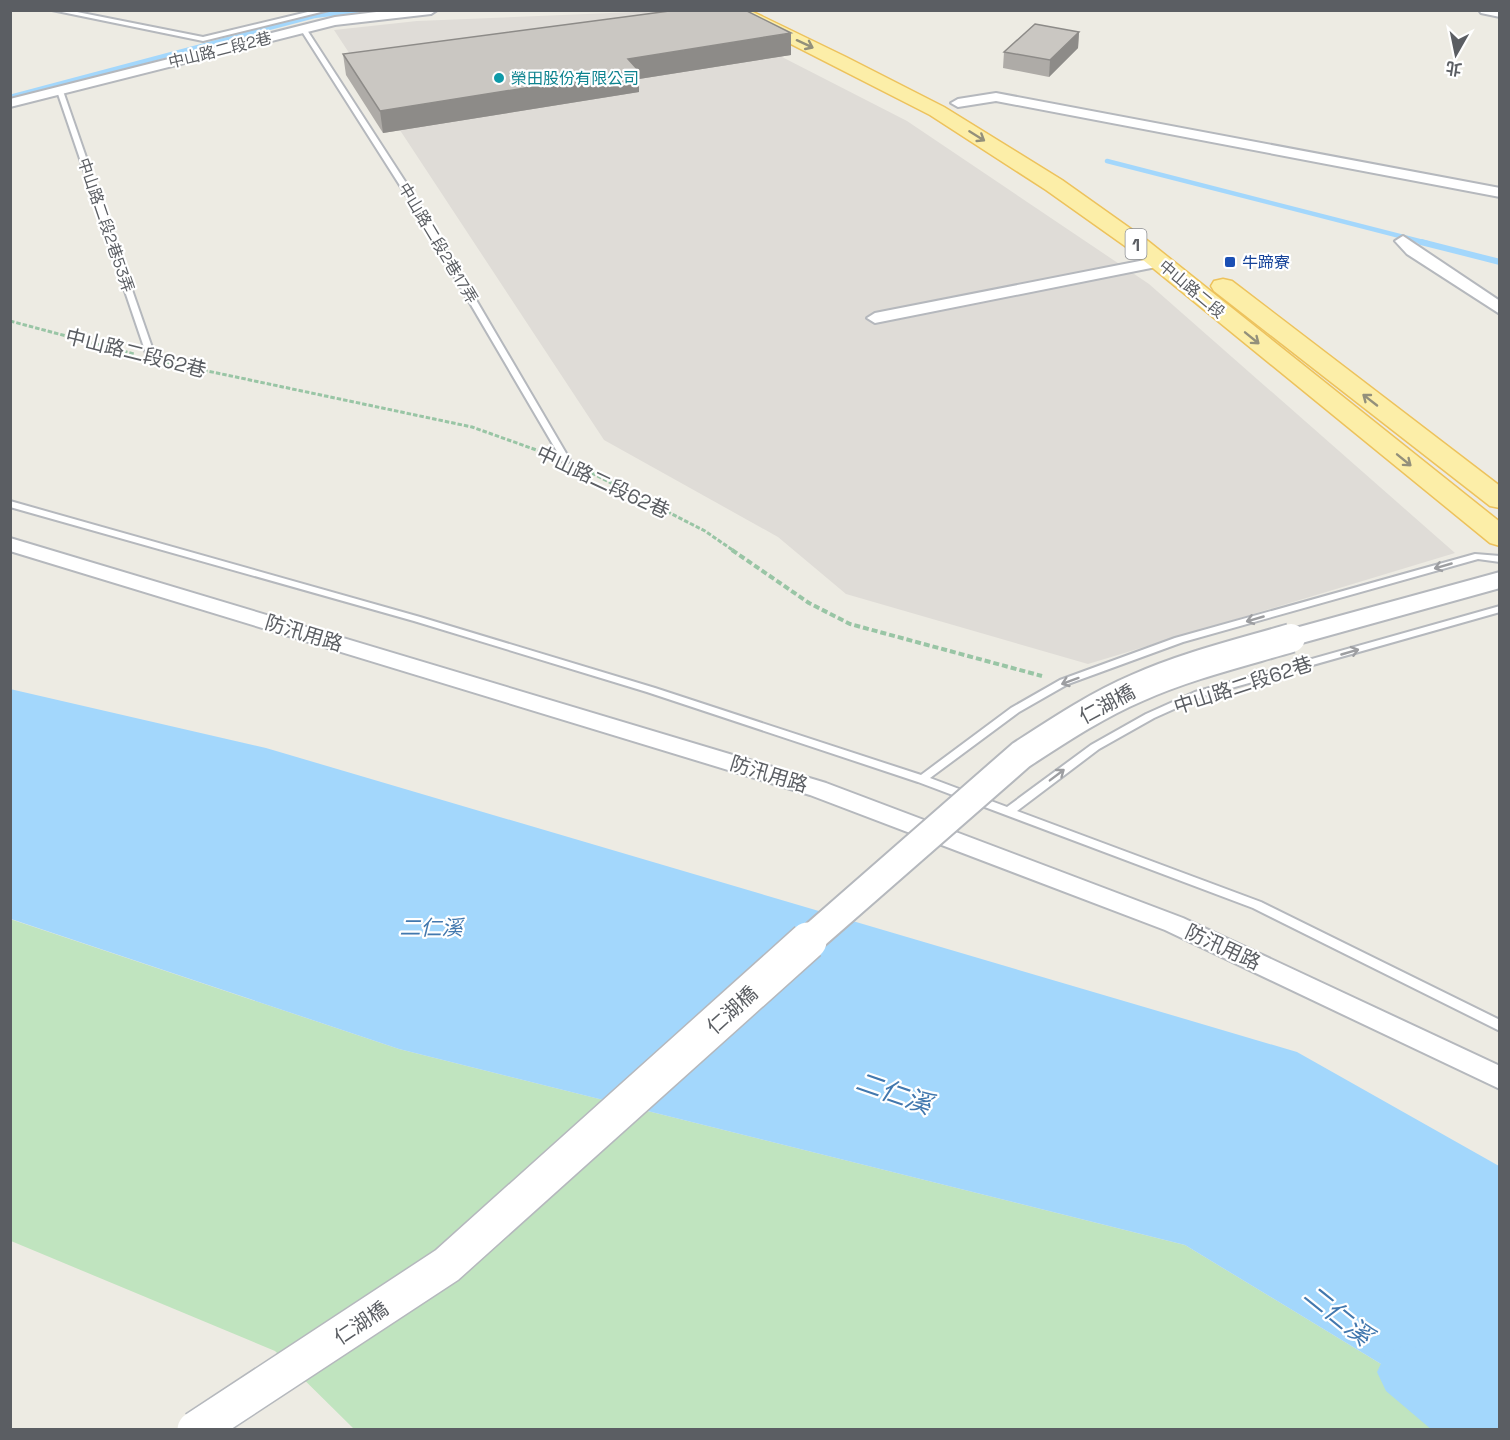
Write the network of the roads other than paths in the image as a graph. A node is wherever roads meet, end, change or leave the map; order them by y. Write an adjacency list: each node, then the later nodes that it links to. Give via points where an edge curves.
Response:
1 (55, 10): 2 (lane, via 203,39)
2 (326, 10)
3 (431, 10): 8 (street, 中山路二段2巷, via 370,15)
4 (733, 10): 14 (main road, 中山路二段 / 1, one-way to 14, via 937,111 1054,185)
5 (775, 10): 11 (main road, 中山路二段 / 1)
6 (1487, 10): 7 (street)
7 (1500, 12)
8 (304, 30): 9 (street, 中山路二段2巷); 18 (lane, 中山路二段2巷17弄, via 417,206)
9 (60, 91): 10 (street, 中山路二段2巷); 17 (lane, 中山路二段2巷53弄)
10 (10, 103)
11 (958, 103): 12 (street, via 996,97); 19 (main road, 中山路二段 / 1, one-way to 11, via 1165,240 1088,184)
12 (1500, 193)
13 (1403, 241): 15 (street)
14 (1160, 262): 16 (street); 21 (main road, 中山路二段 / 1, one-way to 21)
15 (1500, 309)
16 (875, 318)
17 (152, 359)
18 (566, 460)
19 (1500, 500)
20 (10, 504): 27 (lane, via 417,619)
21 (1500, 537)
22 (10, 544): 30 (street, 防汛用路, via 818,789 1174,924)
23 (1500, 559): 27 (lane, one-way to 27, via 1478,556 1202,633 1064,682 1015,710)
24 (1500, 580): 26 (street, 中山路二段62巷)
25 (1500, 609): 28 (lane, 中山路二段62巷, one-way to 25, via 1095,747 1199,694)
26 (1291, 638): 31 (street, 仁湖橋, bridge, via 1136,688 1021,755 923,838 447,1265)
27 (922, 779): 28 (lane)
28 (1010, 810): 29 (lane, via 1257,905)
29 (1500, 1026)
30 (1500, 1078)
31 (196, 1430)

